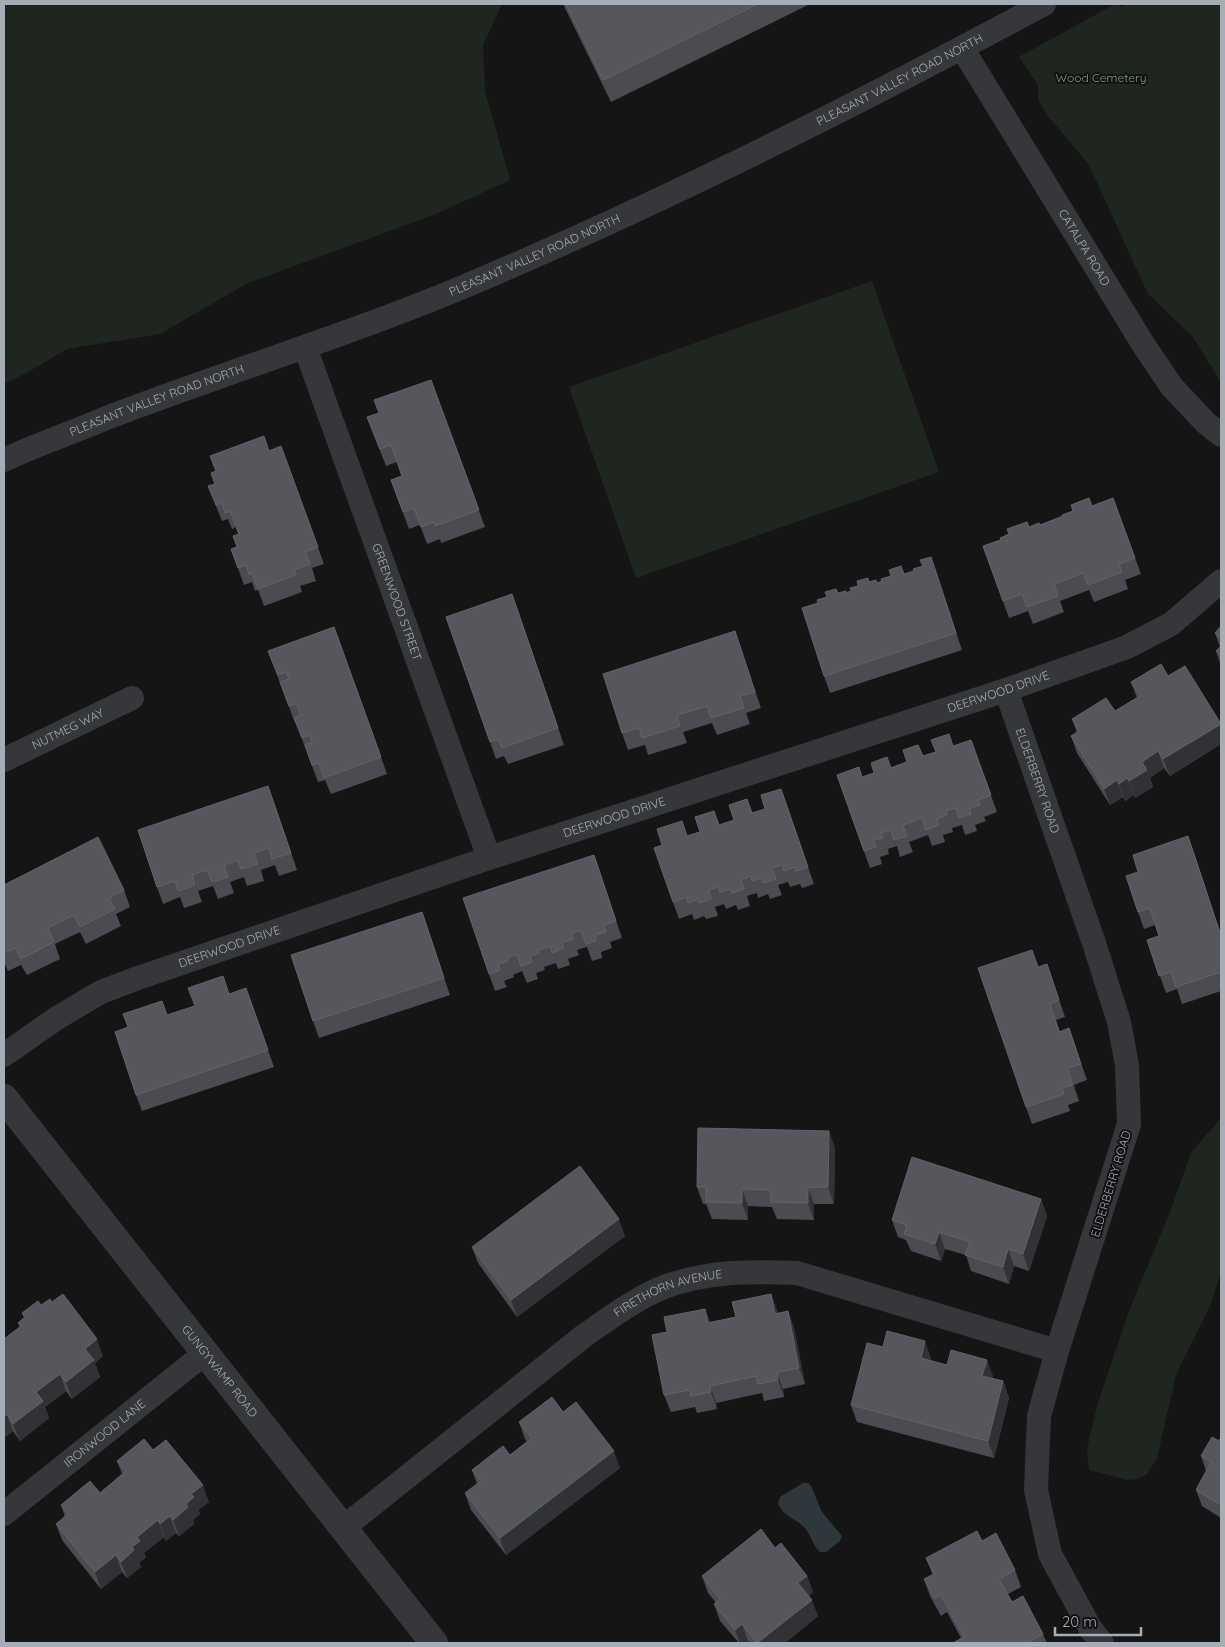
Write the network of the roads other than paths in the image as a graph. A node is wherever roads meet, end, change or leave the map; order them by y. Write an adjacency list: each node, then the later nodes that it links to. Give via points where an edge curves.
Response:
1 (1044, 4): 2 (street, PLEASANT VALLEY ROAD NORTH)
2 (962, 48): 3 (street, PLEASANT VALLEY ROAD NORTH, via 652,204 462,287); 4 (street, CATALPA ROAD, via 1152,358 1172,387)
3 (305, 347): 5 (street, PLEASANT VALLEY ROAD NORTH, via 152,401); 10 (street, GREENWOOD STREET)
4 (1221, 435)
5 (4, 460)
6 (1221, 581): 7 (street, DEERWOOD DRIVE, via 1171,624 1127,647)
7 (1006, 690): 10 (street, DEERWOOD DRIVE); 13 (street, ELDERBERRY ROAD, via 1094,943 1119,1022 1127,1065 1130,1124)
8 (132, 698): 9 (street, NUTMEG WAY)
9 (4, 760)
10 (488, 858): 11 (street, DEERWOOD DRIVE, via 101,992)
11 (4, 1056)
12 (4, 1098): 14 (street, GUNGYWAMP ROAD)
13 (1057, 1351): 16 (street, FIRETHORN AVENUE, via 798,1273 753,1271 710,1275 664,1287 585,1335); 18 (street, ELDERBERRY ROAD, via 1039,1416 1036,1490 1050,1554 1090,1628)
14 (204, 1354): 15 (street, IRONWOOD LANE); 16 (street, GUNGYWAMP ROAD)
15 (4, 1514)
16 (342, 1528): 17 (street, GUNGYWAMP ROAD)
17 (434, 1643)
18 (1102, 1643)

